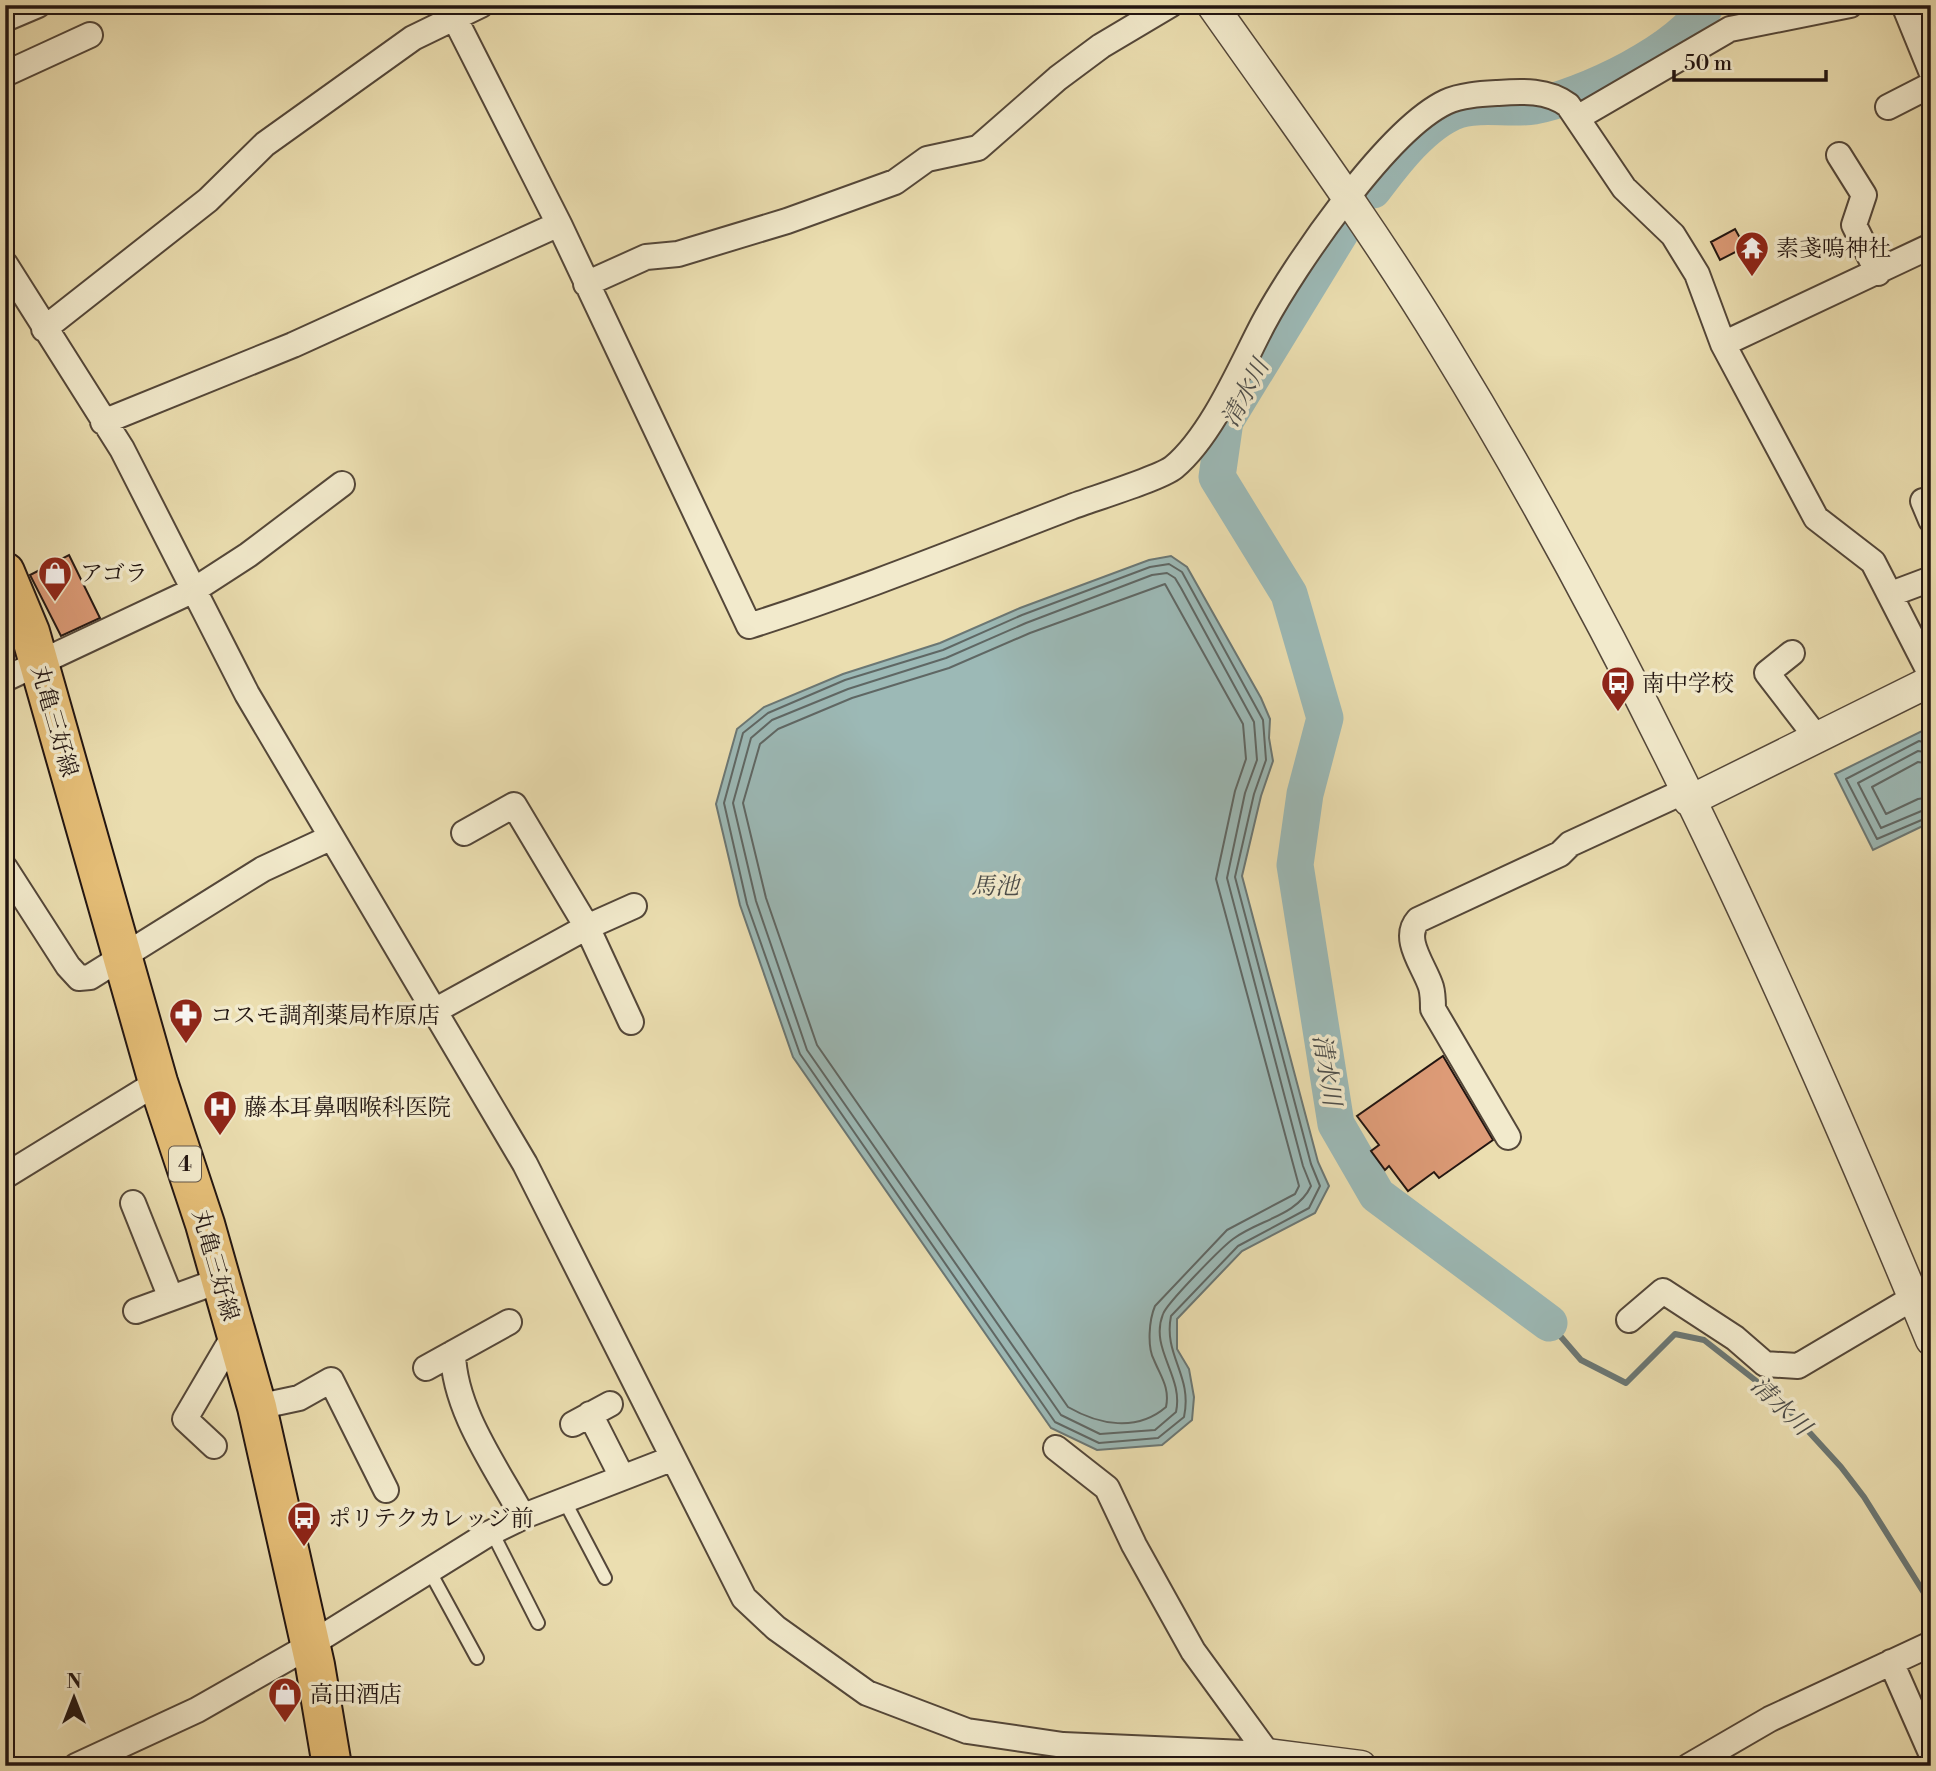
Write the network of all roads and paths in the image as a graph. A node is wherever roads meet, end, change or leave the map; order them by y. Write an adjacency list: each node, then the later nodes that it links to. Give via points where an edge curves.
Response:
1 (38, 5): 8 (street)
2 (481, 5): 7 (street)
3 (1170, 5): 21 (street, via 1101,46 978,148 927,159 895,182 678,254 646,257)
4 (1212, 5): 16 (street)
5 (1850, 5): 13 (street, via 1730,29)
6 (1904, 5): 10 (street)
7 (452, 11): 17 (street); 22 (street, via 265,144 208,200)
8 (5, 19)
9 (90, 35): 11 (street)
10 (1931, 71)
11 (5, 74)
12 (1931, 85): 14 (street)
13 (1567, 106): 16 (street, via 1517,92 1448,102 1430,111 1408,132); 23 (street, via 1624,188 1673,235 1697,274)
14 (1888, 107)
15 (1839, 155): 20 (street, via 1864,195 1854,225)
16 (1349, 199): 21 (street, via 1326,224 1267,317 1213,420 1173,468 845,596 749,626); 35 (street, via 1444,345 1558,545 1642,697)
17 (559, 224): 21 (street); 24 (street, via 293,345)
18 (1931, 246): 20 (street)
19 (5, 264): 22 (street)
20 (1878, 272): 23 (street)
21 (586, 284)
22 (44, 329): 24 (street)
23 (1723, 344): 29 (street, via 1816,518 1873,562)
24 (103, 422): 28 (street, via 122,449)
25 (342, 484): 28 (street)
26 (5, 572): 31 (main road, 丸亀三好線 / 4, via 30,632)
27 (1931, 579): 29 (street)
28 (194, 590): 31 (street); 37 (street, via 247,694 312,799)
29 (1891, 594): 32 (street)
30 (1792, 653): 34 (street, via 1767,674)
31 (22, 672): 41 (main road, 丸亀三好線 / 4)
32 (1931, 675)
33 (1931, 681): 34 (street)
34 (1817, 738): 35 (street)
35 (1687, 796): 45 (street, via 1570,844 1560,854 1418,920 1412,927 1411,939 1432,989 1433,1009); 49 (street, via 1796,1025)
36 (464, 833): 40 (street, via 514,805)
37 (330, 838): 41 (street, via 263,869); 42 (street)
38 (5, 868): 41 (street, via 79,978)
39 (634, 906): 40 (street)
40 (587, 927): 42 (street); 43 (street)
41 (123, 956): 44 (main road, 丸亀三好線 / 4)
42 (436, 1010): 62 (street, via 525,1164)
43 (631, 1023)
44 (159, 1082): 46 (street); 48 (main road, 丸亀三好線 / 4)
45 (1508, 1137)
46 (5, 1175)
47 (133, 1203): 50 (street)
48 (221, 1280): 50 (street); 54 (main road, 丸亀三好線 / 4)
49 (1913, 1297): 52 (street, via 1798,1366 1765,1364 1735,1338 1663,1291); 55 (street)
50 (171, 1298): 51 (street)
51 (136, 1311)
52 (1629, 1321)
53 (509, 1322): 56 (street)
54 (236, 1332): 58 (main road, 丸亀三好線 / 4); 60 (street, via 185,1419)
55 (1931, 1340)
56 (453, 1353): 57 (street); 66 (street, via 454,1378 467,1412)
57 (426, 1368)
58 (257, 1407): 64 (street, via 299,1398 331,1380 356,1406); 71 (main road, 丸亀三好線 / 4)
59 (591, 1414): 63 (street)
60 (214, 1446)
61 (1056, 1448): 76 (street, via 1107,1488 1193,1651)
62 (671, 1458): 63 (street); 76 (street, via 744,1598 776,1628 867,1693 967,1731 1013,1739)
63 (622, 1477): 65 (street)
64 (386, 1490)
65 (564, 1500): 66 (street); 69 (lane)
66 (523, 1517): 67 (street)
67 (492, 1532): 68 (street); 70 (lane)
68 (429, 1570): 71 (street); 73 (lane)
69 (605, 1578)
70 (538, 1623)
71 (311, 1644): 77 (street, via 197,1710); 78 (main road, 丸亀三好線 / 4)
72 (1931, 1644): 74 (street)
73 (477, 1658)
74 (1891, 1662): 75 (street); 80 (street, via 1770,1719)
75 (1931, 1753)
76 (1268, 1755): 79 (street)
77 (76, 1766)
78 (332, 1766)
79 (1362, 1766)
80 (1689, 1766)

